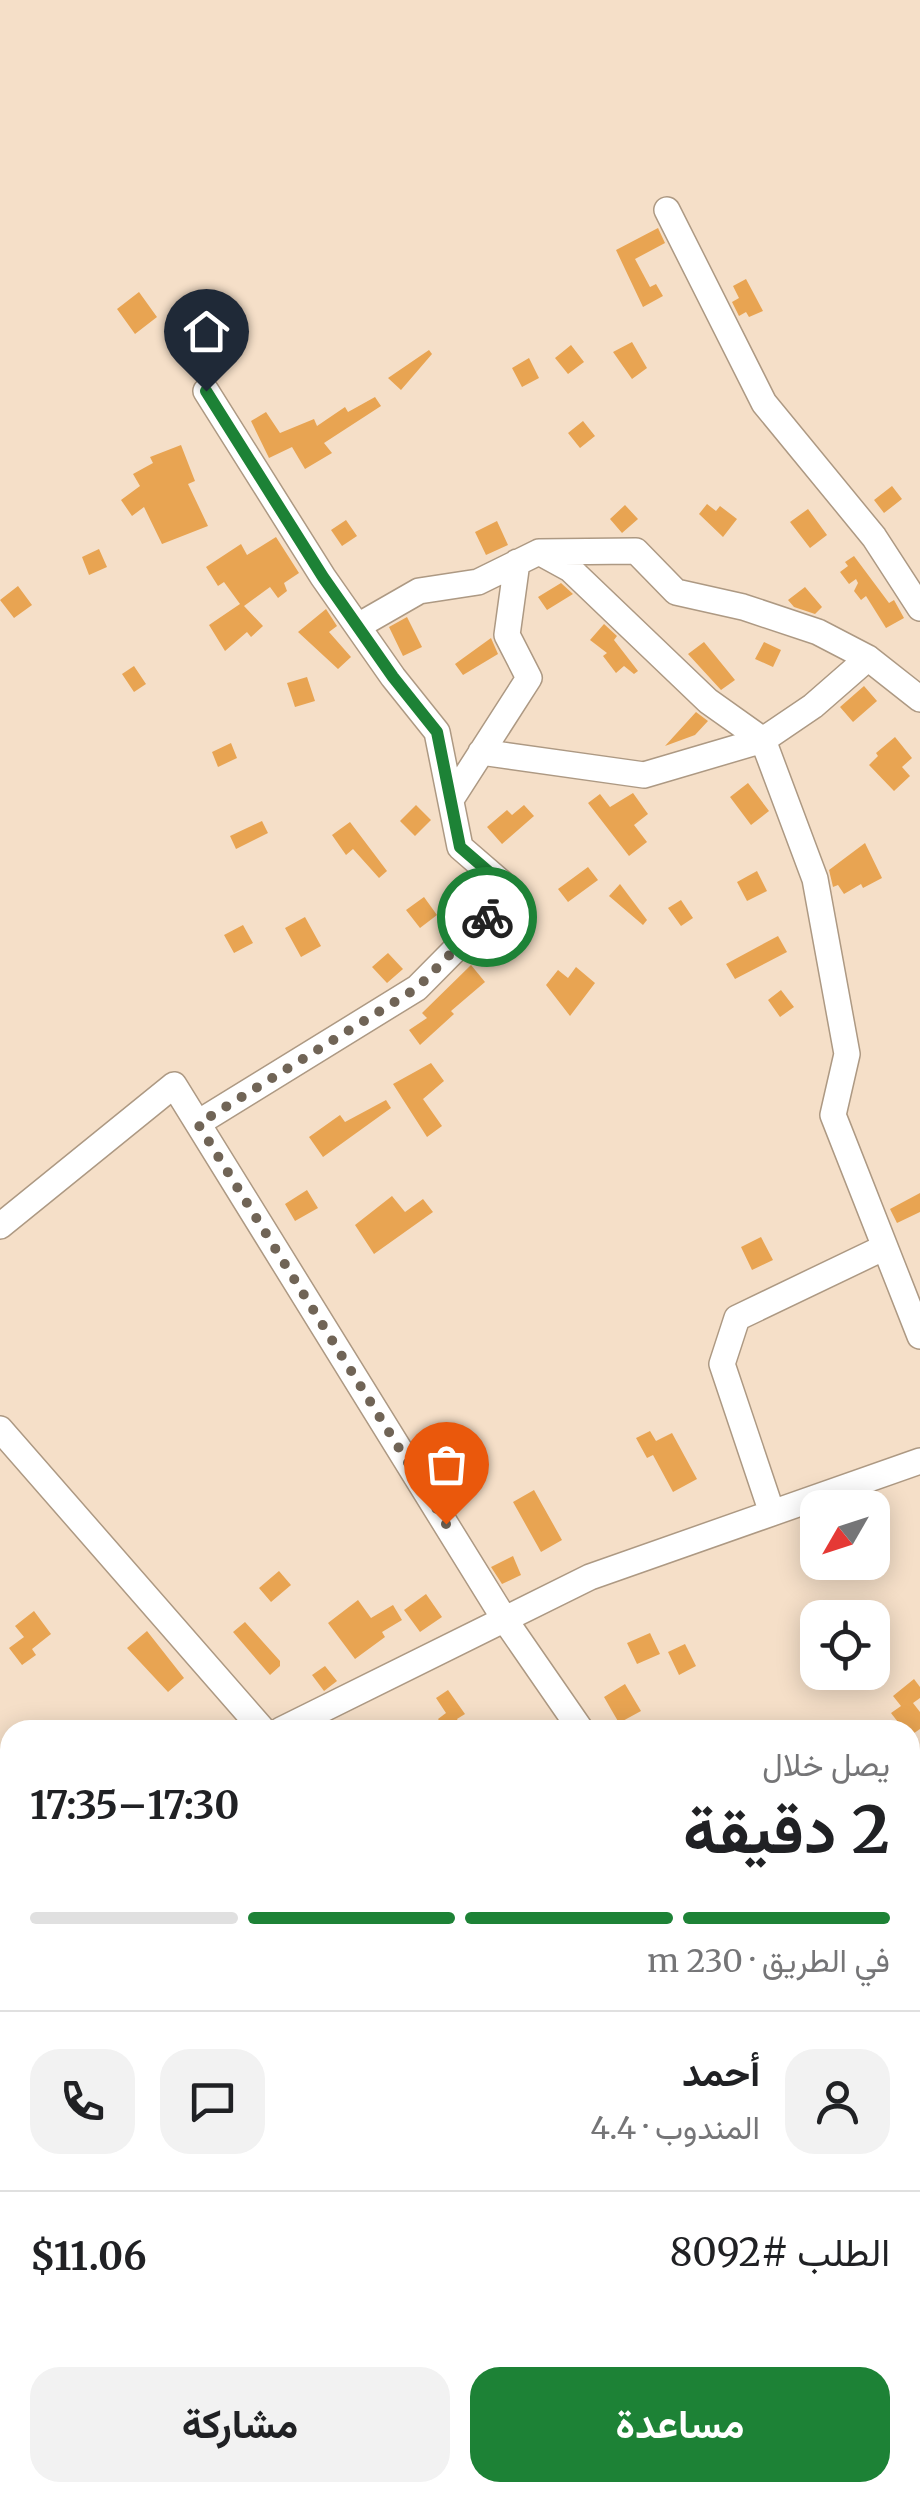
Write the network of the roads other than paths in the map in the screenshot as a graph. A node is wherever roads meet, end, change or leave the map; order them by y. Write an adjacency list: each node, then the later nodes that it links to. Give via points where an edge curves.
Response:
1 (667, 210): 4 (street, via 764,402)
2 (206, 391): 5 (street)
3 (528, 557): 5 (street, via 478,582 419,591); 6 (street, via 636,551 676,592 818,632); 8 (street, via 570,569 708,700); 9 (street, via 507,635 528,678)
4 (916, 593)
5 (358, 626): 10 (street, via 437,732)
6 (868, 658): 7 (street); 8 (street)
7 (920, 698)
8 (763, 740): 9 (street, via 644,774); 13 (street, via 815,879 847,1054 833,1114)
9 (480, 752): 10 (street)
10 (452, 798): 11 (street, via 460,847 512,892 417,988)
11 (198, 1124): 12 (street, via 174,1086); 18 (street)
12 (0, 1226)
13 (885, 1247): 14 (street); 17 (street, via 737,1318 722,1364)
14 (920, 1336)
15 (0, 1429): 19 (street)
16 (920, 1461): 17 (street)
17 (772, 1513): 18 (street, via 590,1577)
18 (504, 1620): 20 (street); 21 (street)
19 (254, 1720)
20 (302, 1720)
21 (574, 1720)

